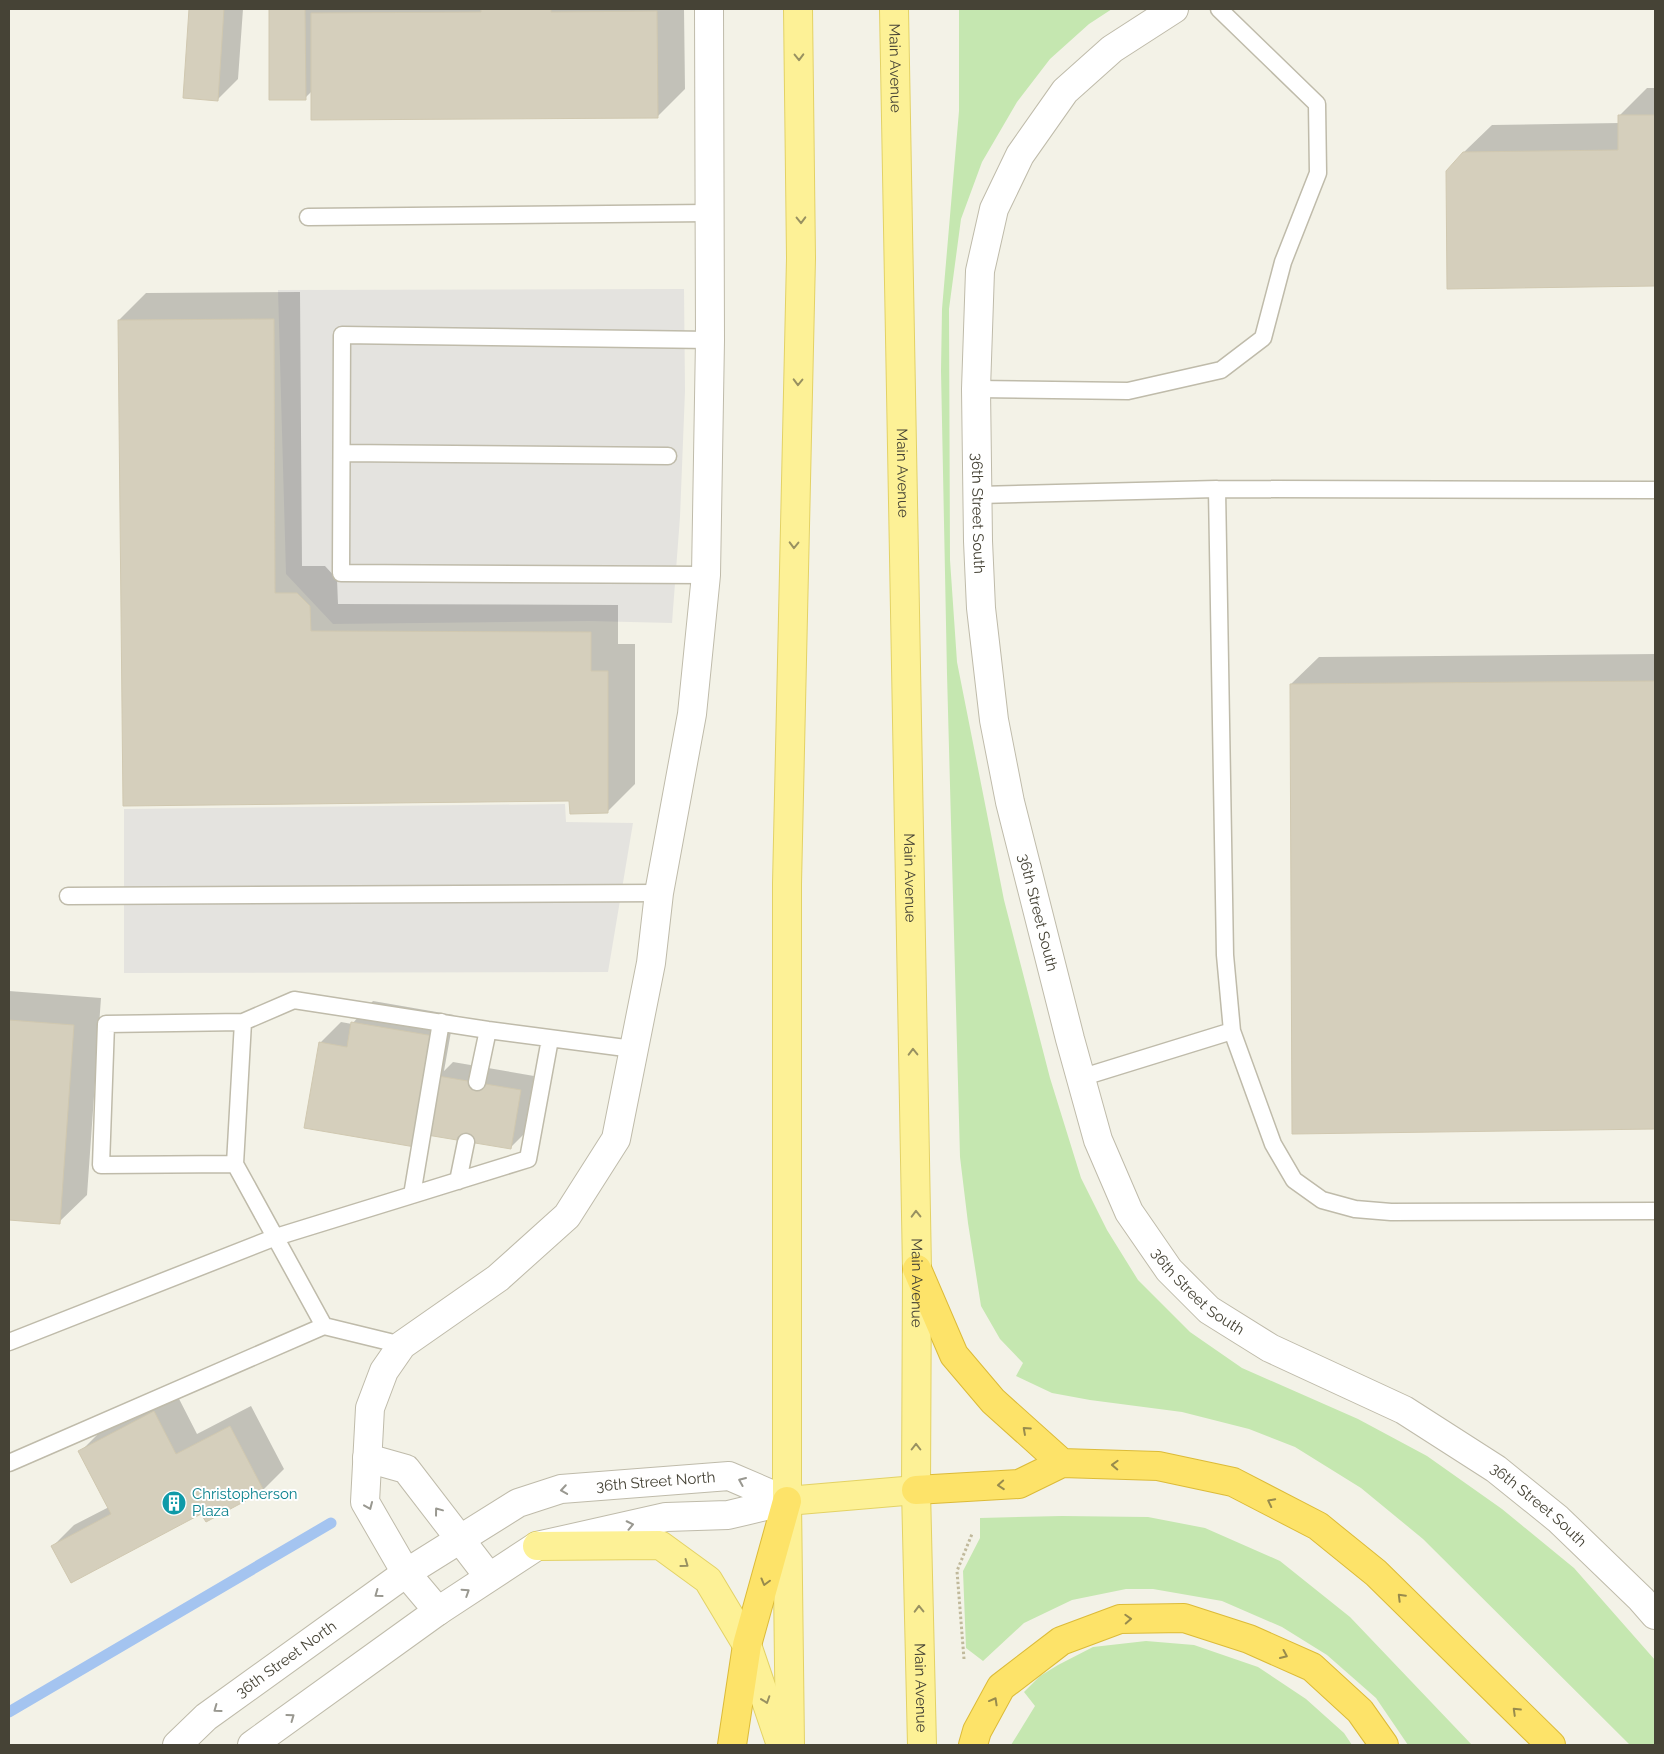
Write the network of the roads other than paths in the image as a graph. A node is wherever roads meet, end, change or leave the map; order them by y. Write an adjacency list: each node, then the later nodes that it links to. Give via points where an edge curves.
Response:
1 (709, 9): 6 (street)
2 (798, 9): 40 (main road, one-way to 40, via 801,258 786,884)
3 (894, 9): 32 (main road, Main Avenue, one-way to 3)
4 (1174, 9): 9 (street, 36th Street South, via 1112,49 1065,91 1020,156 994,209 980,271)
5 (1218, 9): 9 (lane, via 1317,104 1318,173 1282,262 1263,338 1221,370 1128,391)
6 (709, 214): 7 (lane); 8 (street)
7 (308, 218)
8 (710, 340): 10 (lane, via 342,335); 15 (street)
9 (976, 389): 14 (street, 36th Street South)
10 (342, 453): 11 (lane); 15 (lane, via 341,573)
11 (668, 456)
12 (1217, 489): 13 (lane); 14 (lane); 21 (lane, via 1225,955)
13 (1655, 490)
14 (979, 495): 24 (street, 36th Street South, via 981,608 994,720 1010,802)
15 (706, 575): 16 (street, via 692,714)
16 (659, 893): 17 (lane); 23 (street, via 651,963)
17 (68, 896)
18 (243, 1022): 19 (lane, via 294,1000); 27 (lane); 27 (lane, via 106,1024 101,1165)
19 (441, 1022): 20 (lane); 29 (lane)
20 (488, 1030): 22 (lane); 25 (lane)
21 (1232, 1031): 24 (lane); 30 (lane, via 1273,1144 1294,1180 1322,1200 1354,1209 1391,1212)
22 (550, 1039): 23 (lane); 28 (lane, via 528,1159)
23 (633, 1049): 35 (street, via 616,1138 567,1216 498,1278)
24 (1080, 1078): 46 (street, 36th Street South, via 1098,1140 1129,1212 1169,1270 1208,1310 1270,1348 1404,1410 1496,1470 1558,1519)
25 (477, 1082)
26 (466, 1142): 28 (lane)
27 (235, 1164): 31 (lane)
28 (458, 1181): 29 (lane)
29 (412, 1195): 31 (lane)
30 (1655, 1210)
31 (276, 1237): 33 (lane); 34 (lane)
32 (917, 1269): 38 (highway, one-way to 32, via 992,1401 954,1355); 39 (main road, Main Avenue, one-way to 32)
33 (324, 1326): 35 (lane); 37 (lane)
34 (9, 1342)
35 (402, 1344): 36 (street, via 384,1371 370,1408)
36 (367, 1458): 41 (street, one-way to 36, via 406,1469); 43 (street, one-way to 43, via 365,1502)
37 (9, 1463)
38 (1062, 1463): 39 (highway, one-way to 39, via 1019,1484); 56 (highway, one-way to 38, via 1376,1573 1318,1526 1233,1482 1158,1466)
39 (916, 1490): 40 (main road); 53 (main road, Main Avenue, one-way to 39)
40 (787, 1501): 41 (street, 36th Street North, one-way to 41, via 729,1476 561,1489 518,1503); 42 (street, one-way to 40, via 666,1517 728,1515); 47 (highway, one-way to 47); 52 (main road)
41 (460, 1540): 43 (street, 36th Street North); 44 (street)
42 (538, 1546): 44 (street); 47 (main road, one-way to 47, via 660,1545 708,1580)
43 (406, 1573): 45 (street); 48 (street, 36th Street North, one-way to 48, via 206,1717)
44 (489, 1577): 45 (street, one-way to 44)
45 (438, 1611): 49 (street, one-way to 45)
46 (1655, 1615)
47 (747, 1646): 50 (highway); 51 (main road, one-way to 51)
48 (176, 1745)
49 (252, 1745)
50 (732, 1745)
51 (781, 1745)
52 (790, 1745)
53 (922, 1745)
54 (973, 1745): 55 (highway, one-way to 55, via 1001,1687 1061,1641 1120,1619 1184,1618 1249,1639 1312,1667 1360,1711)
55 (1384, 1745)
56 (1551, 1745)

